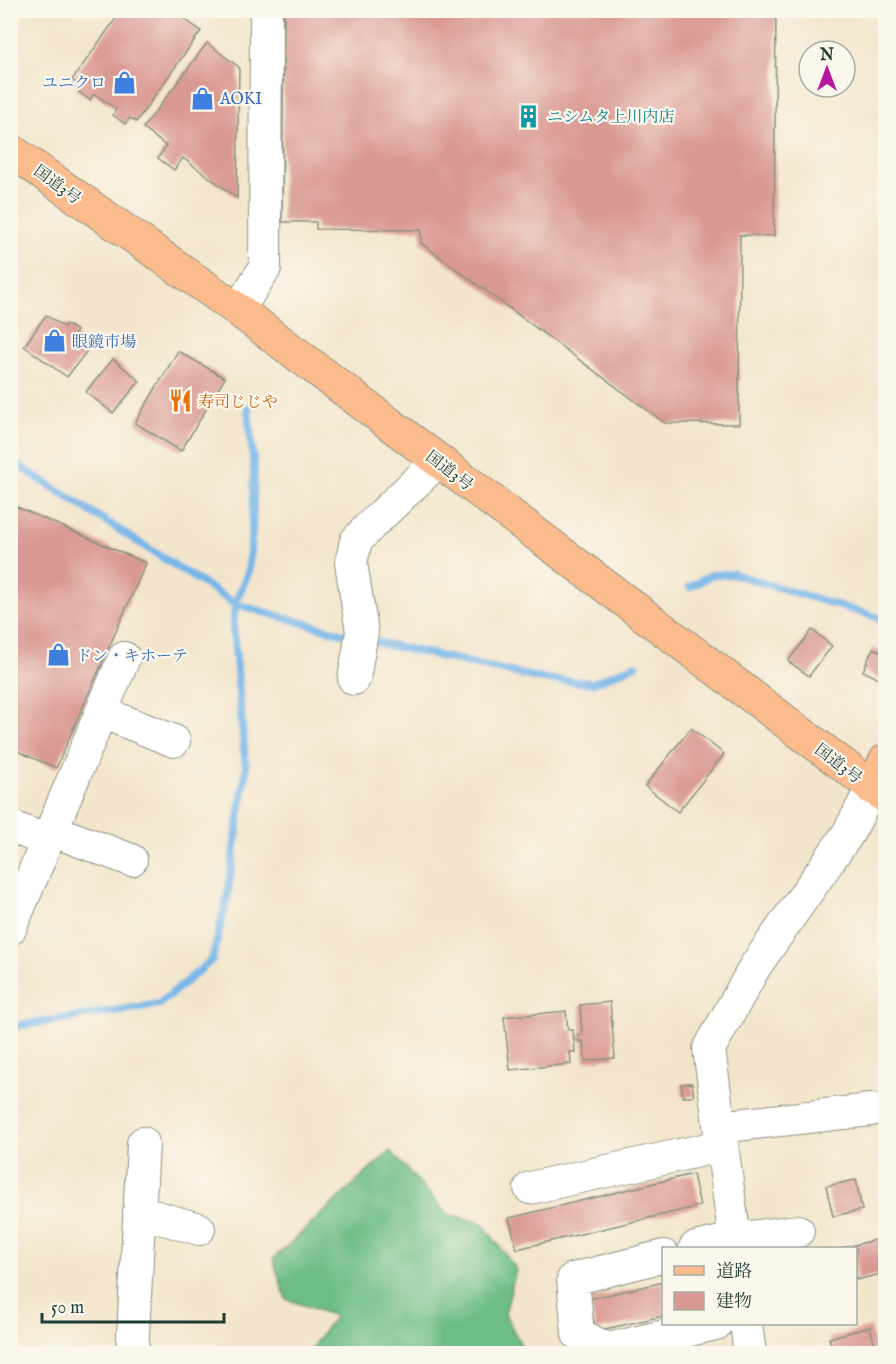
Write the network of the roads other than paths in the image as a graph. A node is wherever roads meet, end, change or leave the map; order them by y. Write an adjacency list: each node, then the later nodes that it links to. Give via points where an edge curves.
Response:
1 (266, 10): 3 (street, via 265,268)
2 (10, 150): 3 (highway, 国道3号)
3 (238, 310): 4 (highway, 国道3号)
4 (438, 461): 6 (street, via 356,542 351,563 361,638); 9 (highway, 国道3号)
5 (124, 658): 7 (street)
6 (354, 679)
7 (101, 712): 8 (street); 11 (street)
8 (174, 741)
9 (881, 782): 15 (street, via 756,965 709,1049)
10 (10, 826): 11 (street)
11 (49, 835): 12 (street); 13 (street)
12 (131, 860)
13 (10, 929)
14 (870, 1110): 15 (street)
15 (720, 1137): 17 (street); 21 (street)
16 (142, 1143): 18 (street)
17 (530, 1188)
18 (139, 1212): 19 (street); 27 (street)
19 (200, 1229)
20 (798, 1231): 21 (street)
21 (735, 1244): 22 (street)
22 (705, 1247)
23 (662, 1256): 26 (street, via 573,1279 578,1334)
24 (709, 1325): 26 (street)
25 (746, 1325): 28 (street)
26 (612, 1351)
27 (132, 1353)
28 (750, 1353)

